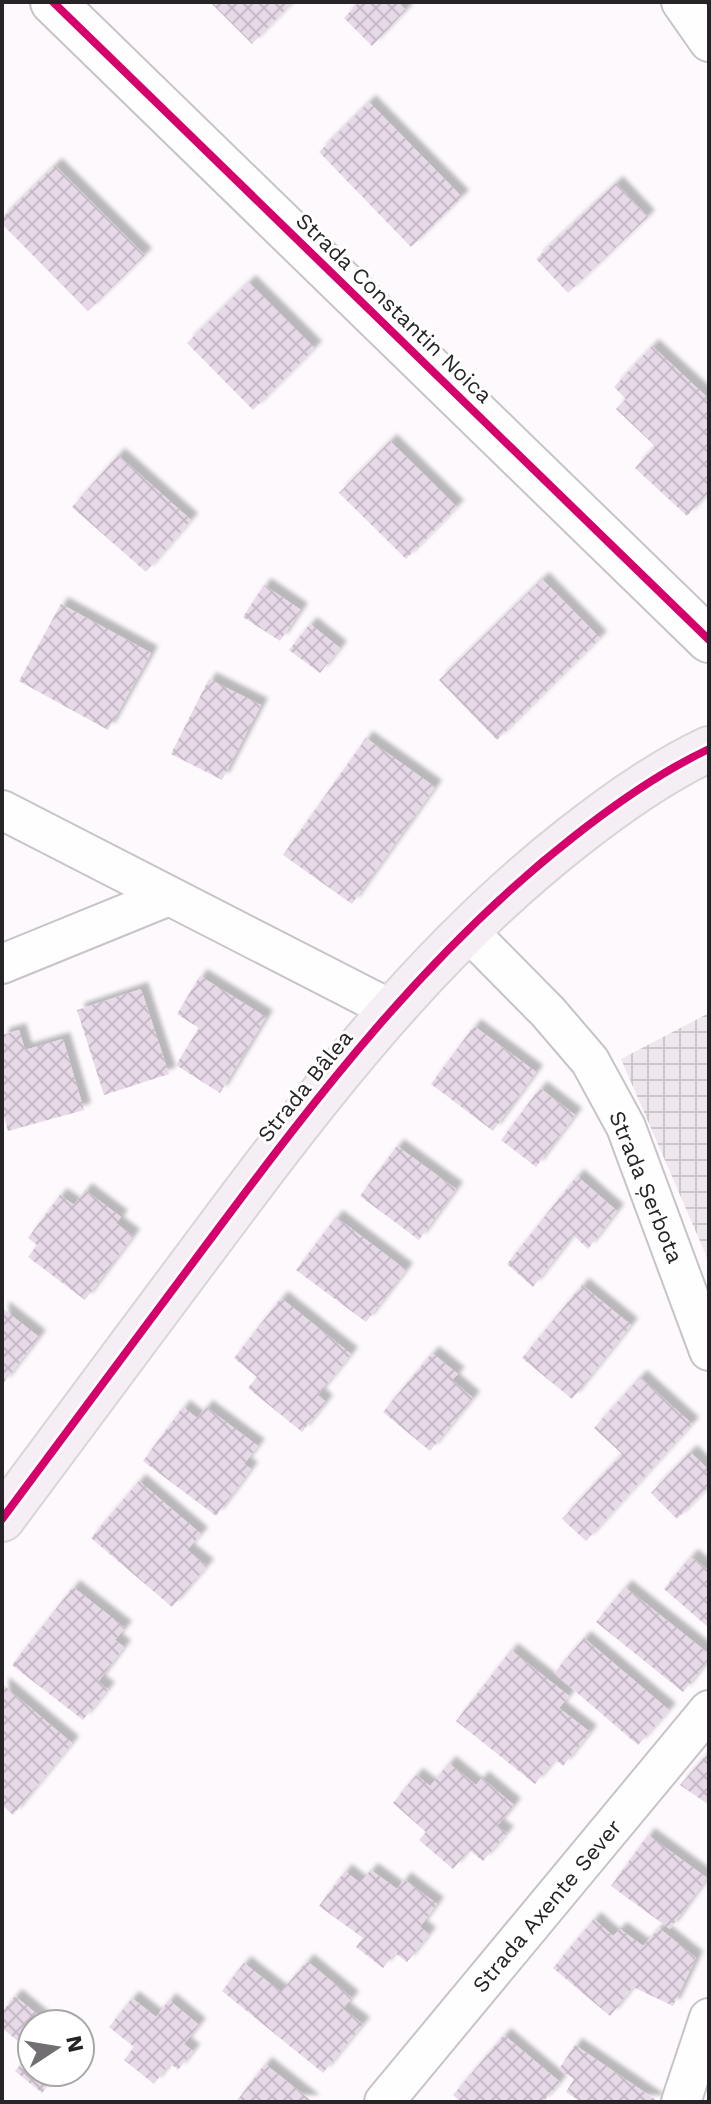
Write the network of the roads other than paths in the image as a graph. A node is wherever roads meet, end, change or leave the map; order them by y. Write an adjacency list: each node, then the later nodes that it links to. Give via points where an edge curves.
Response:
1 (53, 2): 4 (street, Strada Constantin Noica)
2 (681, 2): 3 (street)
3 (709, 42)
4 (709, 640)
5 (709, 749): 8 (main road, Strada Bâlea, via 618,801)
6 (2, 810): 7 (street)
7 (169, 896): 9 (street); 10 (street)
8 (466, 929): 10 (main road, Strada Bâlea); 11 (street, Strada Șerbota, via 590,1061 626,1127)
9 (2, 964)
10 (390, 1009): 12 (main road, Strada Bâlea, via 281,1144)
11 (709, 1351)
12 (2, 1519)
13 (709, 1710): 15 (street, Strada Axente Sever)
14 (709, 2018): 16 (street)
15 (384, 2102)
16 (681, 2102)

